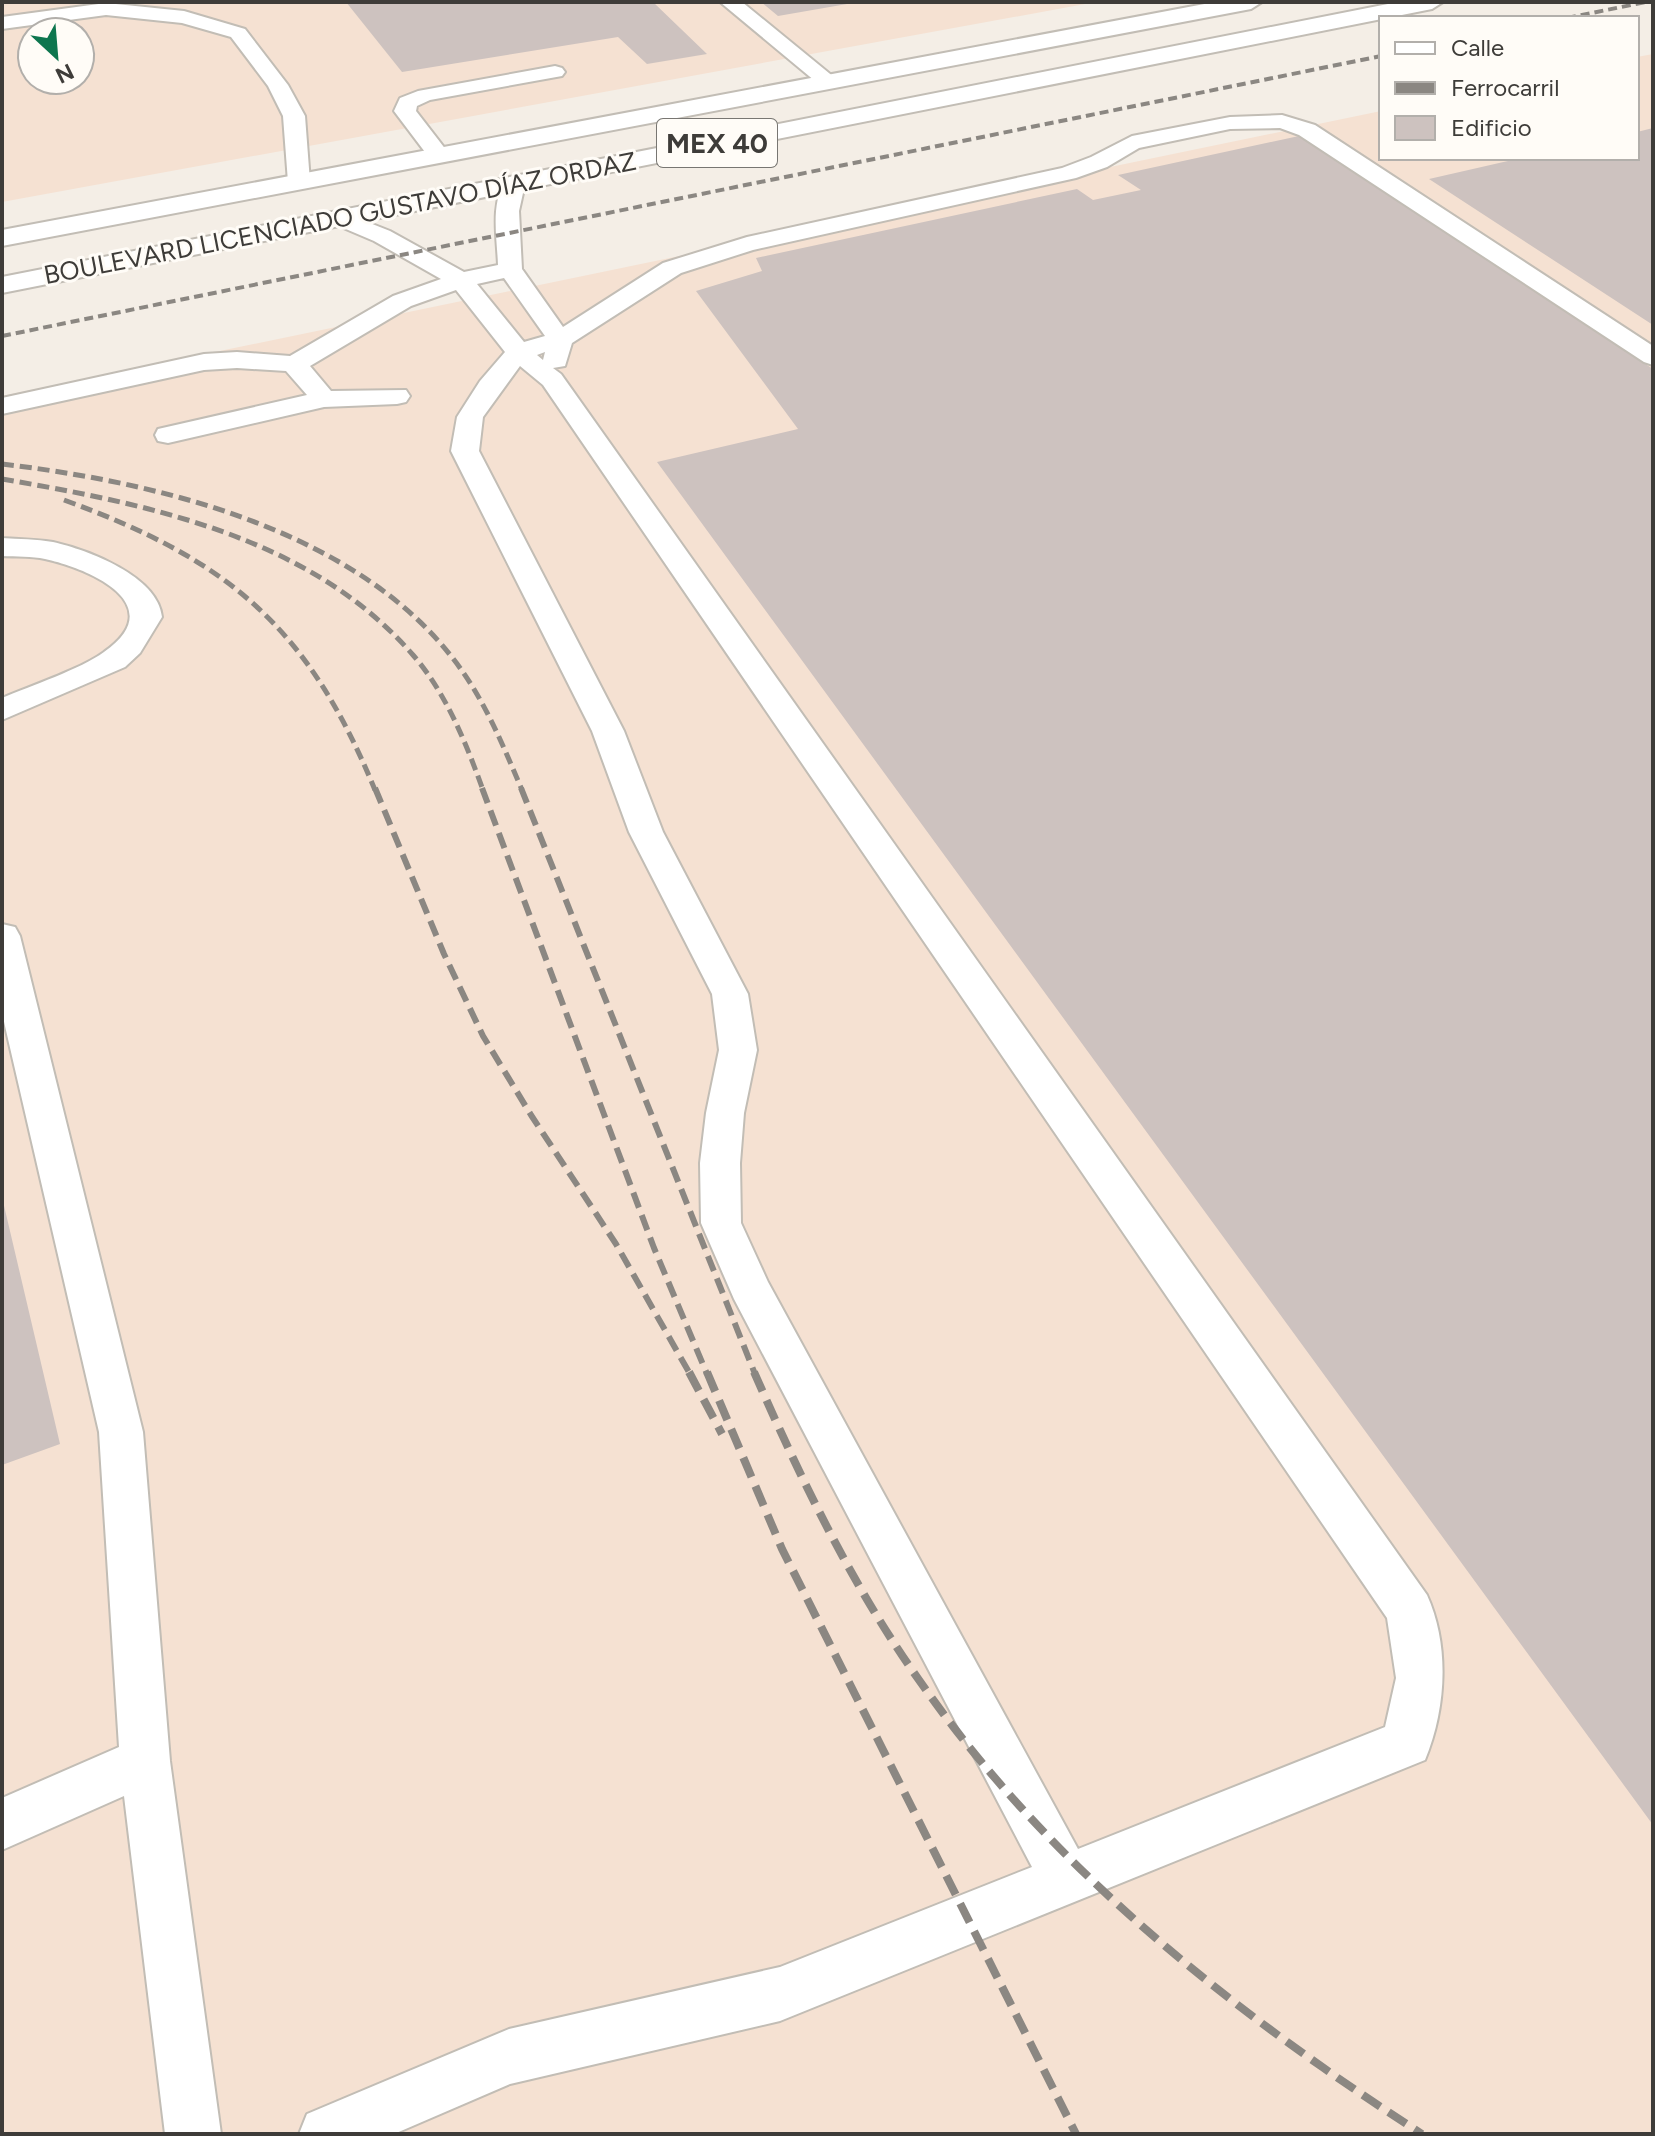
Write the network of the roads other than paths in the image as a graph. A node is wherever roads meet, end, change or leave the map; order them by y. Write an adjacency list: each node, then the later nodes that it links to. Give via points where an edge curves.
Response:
1 (730, 2): 6 (lane)
2 (1251, 2): 6 (main road, BOULEVARD LICENCIADO GUSTAVO DÍAZ ORDAZ / MEX 40)
3 (1432, 2): 9 (main road, BOULEVARD LICENCIADO GUSTAVO DÍAZ ORDAZ / MEX 40)
4 (2, 23): 8 (lane, via 106,9 184,17 238,33 278,85 294,116)
5 (555, 72): 7 (lane, via 407,102 405,111)
6 (828, 82): 7 (main road, BOULEVARD LICENCIADO GUSTAVO DÍAZ ORDAZ / MEX 40)
7 (439, 155): 8 (main road, BOULEVARD LICENCIADO GUSTAVO DÍAZ ORDAZ / MEX 40)
8 (299, 182): 11 (main road, BOULEVARD LICENCIADO GUSTAVO DÍAZ ORDAZ / MEX 40)
9 (514, 184): 10 (main road, BOULEVARD LICENCIADO GUSTAVO DÍAZ ORDAZ / MEX 40); 12 (lane, via 507,211)
10 (342, 219): 13 (lane); 14 (main road, BOULEVARD LICENCIADO GUSTAVO DÍAZ ORDAZ / MEX 40)
11 (2, 238)
12 (510, 269): 13 (lane); 15 (lane)
13 (461, 280): 16 (lane); 18 (lane, via 402,301)
14 (2, 285)
15 (560, 340): 16 (lane); 17 (lane, via 672,268 705,255 1068,173 1132,143 1268,120 1307,130); 19 (lane)
16 (518, 352): 19 (lane); 29 (lane, via 470,417 465,451 608,731 646,832 730,994 738,1050 722,1150 721,1223 749,1287)
17 (1653, 357)
18 (294, 364): 21 (lane); 22 (lane, via 204,362)
19 (552, 380): 29 (lane, via 1410,1611 1420,1678 1407,1743)
20 (397, 396): 21 (lane)
21 (324, 399): 23 (lane)
22 (2, 406)
23 (168, 435)
24 (2, 547): 25 (lane, via 49,550 109,572 146,607 147,617 114,660)
25 (2, 710)
26 (2, 936): 27 (lane, via 121,1432)
27 (145, 1761): 28 (lane); 30 (lane)
28 (2, 1824)
29 (1067, 1880): 31 (lane, via 780,1994 509,2057)
30 (193, 2134)
31 (327, 2134)

